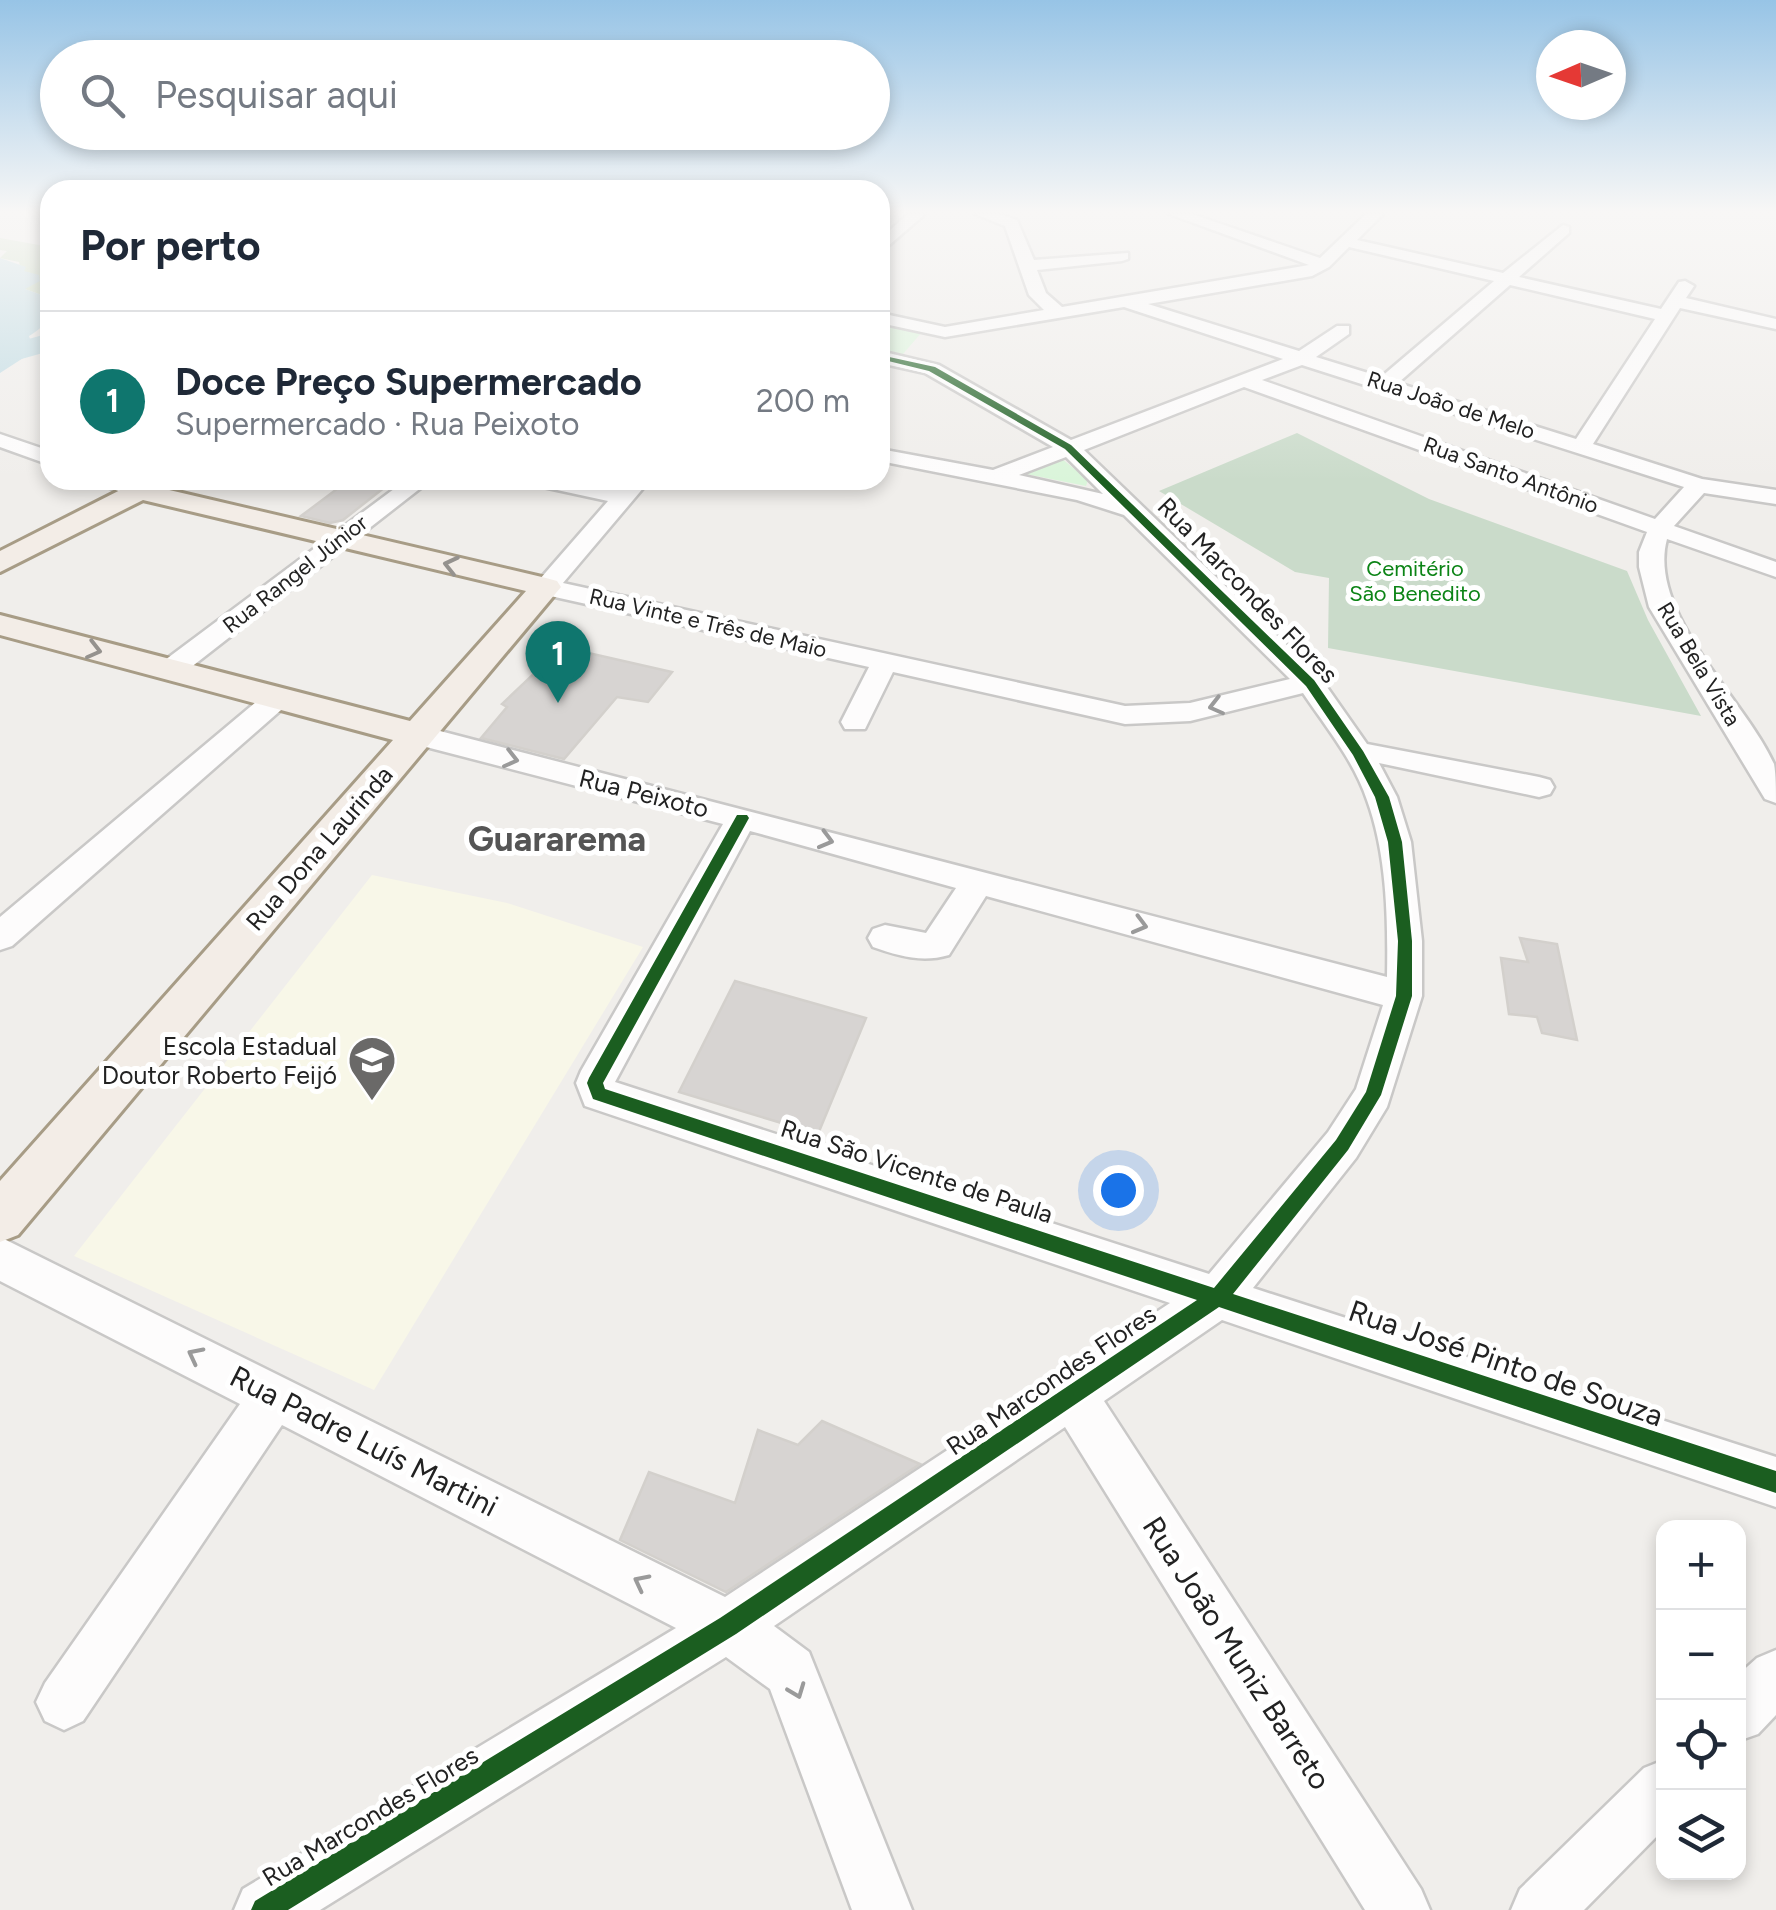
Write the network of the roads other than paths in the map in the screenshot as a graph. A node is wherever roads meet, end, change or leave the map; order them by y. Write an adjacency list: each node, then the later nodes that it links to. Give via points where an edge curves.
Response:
1 (1047, 303): 7 (street)
2 (1121, 303): 7 (street)
3 (1132, 303): 12 (street, Rua João de Melo)
4 (1478, 303): 16 (street)
5 (1674, 303): 18 (street)
6 (1684, 303): 9 (street)
7 (1059, 314): 10 (street)
8 (890, 320): 10 (street)
9 (1776, 324)
10 (938, 329): 14 (street)
11 (1343, 330): 12 (street)
12 (1302, 358): 15 (street); 16 (street, Rua João de Melo)
13 (890, 359): 14 (street, Rua Marcondes Flores)
14 (916, 363): 19 (street, Rua Marcondes Flores)
15 (1245, 381): 19 (street); 30 (street, Rua Santo Antônio)
16 (1385, 384): 18 (street, Rua João de Melo)
17 (0, 440): 20 (street)
18 (1581, 447): 23 (street, Rua João de Melo)
19 (1068, 448): 22 (street); 24 (street, Rua Marcondes Flores)
20 (40, 454)
21 (890, 457): 22 (street)
22 (994, 477): 24 (street)
23 (1699, 485): 29 (street, Rua João de Melo); 30 (street)
24 (1094, 488): 38 (street, Rua Marcondes Flores, via 1137,513)
25 (142, 490): 32 (main road)
26 (164, 490): 31 (main road, Rua Vinte e Três de Maio)
27 (406, 490): 31 (street, Rua Rangel Júnior)
28 (630, 490): 34 (street, Rua Dona Laurinda)
29 (1776, 497)
30 (1658, 528): 33 (street, Rua Santo Antônio); 44 (street, Rua Bela Vista, via 1649,557 1662,607)
31 (338, 539): 34 (main road, Rua Vinte e Três de Maio, one-way to 31); 37 (street, Rua Rangel Júnior)
32 (0, 563)
33 (1776, 570)
34 (546, 587): 36 (street, Rua Vinte e Três de Maio); 41 (main road, Rua Dona Laurinda)
35 (0, 626): 37 (main road, Rua Peixoto, one-way to 37)
36 (884, 663): 38 (street, Rua Vinte e Três de Maio, one-way to 36, via 1190,712 1126,715); 40 (street)
37 (171, 669): 39 (main road, Rua Peixoto)
38 (1310, 683): 42 (street, Rua Marcondes Flores)
39 (280, 698): 41 (main road, Rua Peixoto); 47 (street)
40 (855, 722)
41 (416, 735): 45 (street, Rua Peixoto, one-way to 45); 50 (main road, Rua Dona Laurinda)
42 (1360, 754): 43 (street); 49 (street, Rua Marcondes Flores, via 1395,842)
43 (1540, 788)
44 (1776, 792)
45 (742, 818): 46 (street, Rua Peixoto, one-way to 46); 52 (street, Rua São Vicente de Paula, via 595,1084 599,1094)
46 (974, 880): 48 (street, via 937,945); 49 (street, Rua Peixoto, one-way to 49)
47 (0, 937)
48 (884, 938)
49 (1404, 996): 52 (street, Rua Marcondes Flores, via 1373,1095 1342,1146)
50 (0, 1218)
51 (0, 1258): 53 (street, Rua Padre Luís Martini, one-way to 51)
52 (1219, 1296): 54 (street, Rua Marcondes Flores); 55 (street, Rua José Pinto de Souza)
53 (276, 1395): 56 (street, Rua Padre Luís Martini, one-way to 53); 58 (street)
54 (1073, 1396): 56 (street, Rua Marcondes Flores); 63 (street, Rua João Muniz Barreto)
55 (1776, 1482)
56 (728, 1626): 61 (street, Rua Marcondes Flores); 62 (street, Rua Padre Luís Martini, one-way to 62, via 790,1672)
57 (1776, 1678): 59 (street)
58 (64, 1702)
59 (1746, 1706)
60 (1662, 1790): 64 (street)
61 (264, 1910)
62 (882, 1910)
63 (1400, 1910)
64 (1541, 1910)

